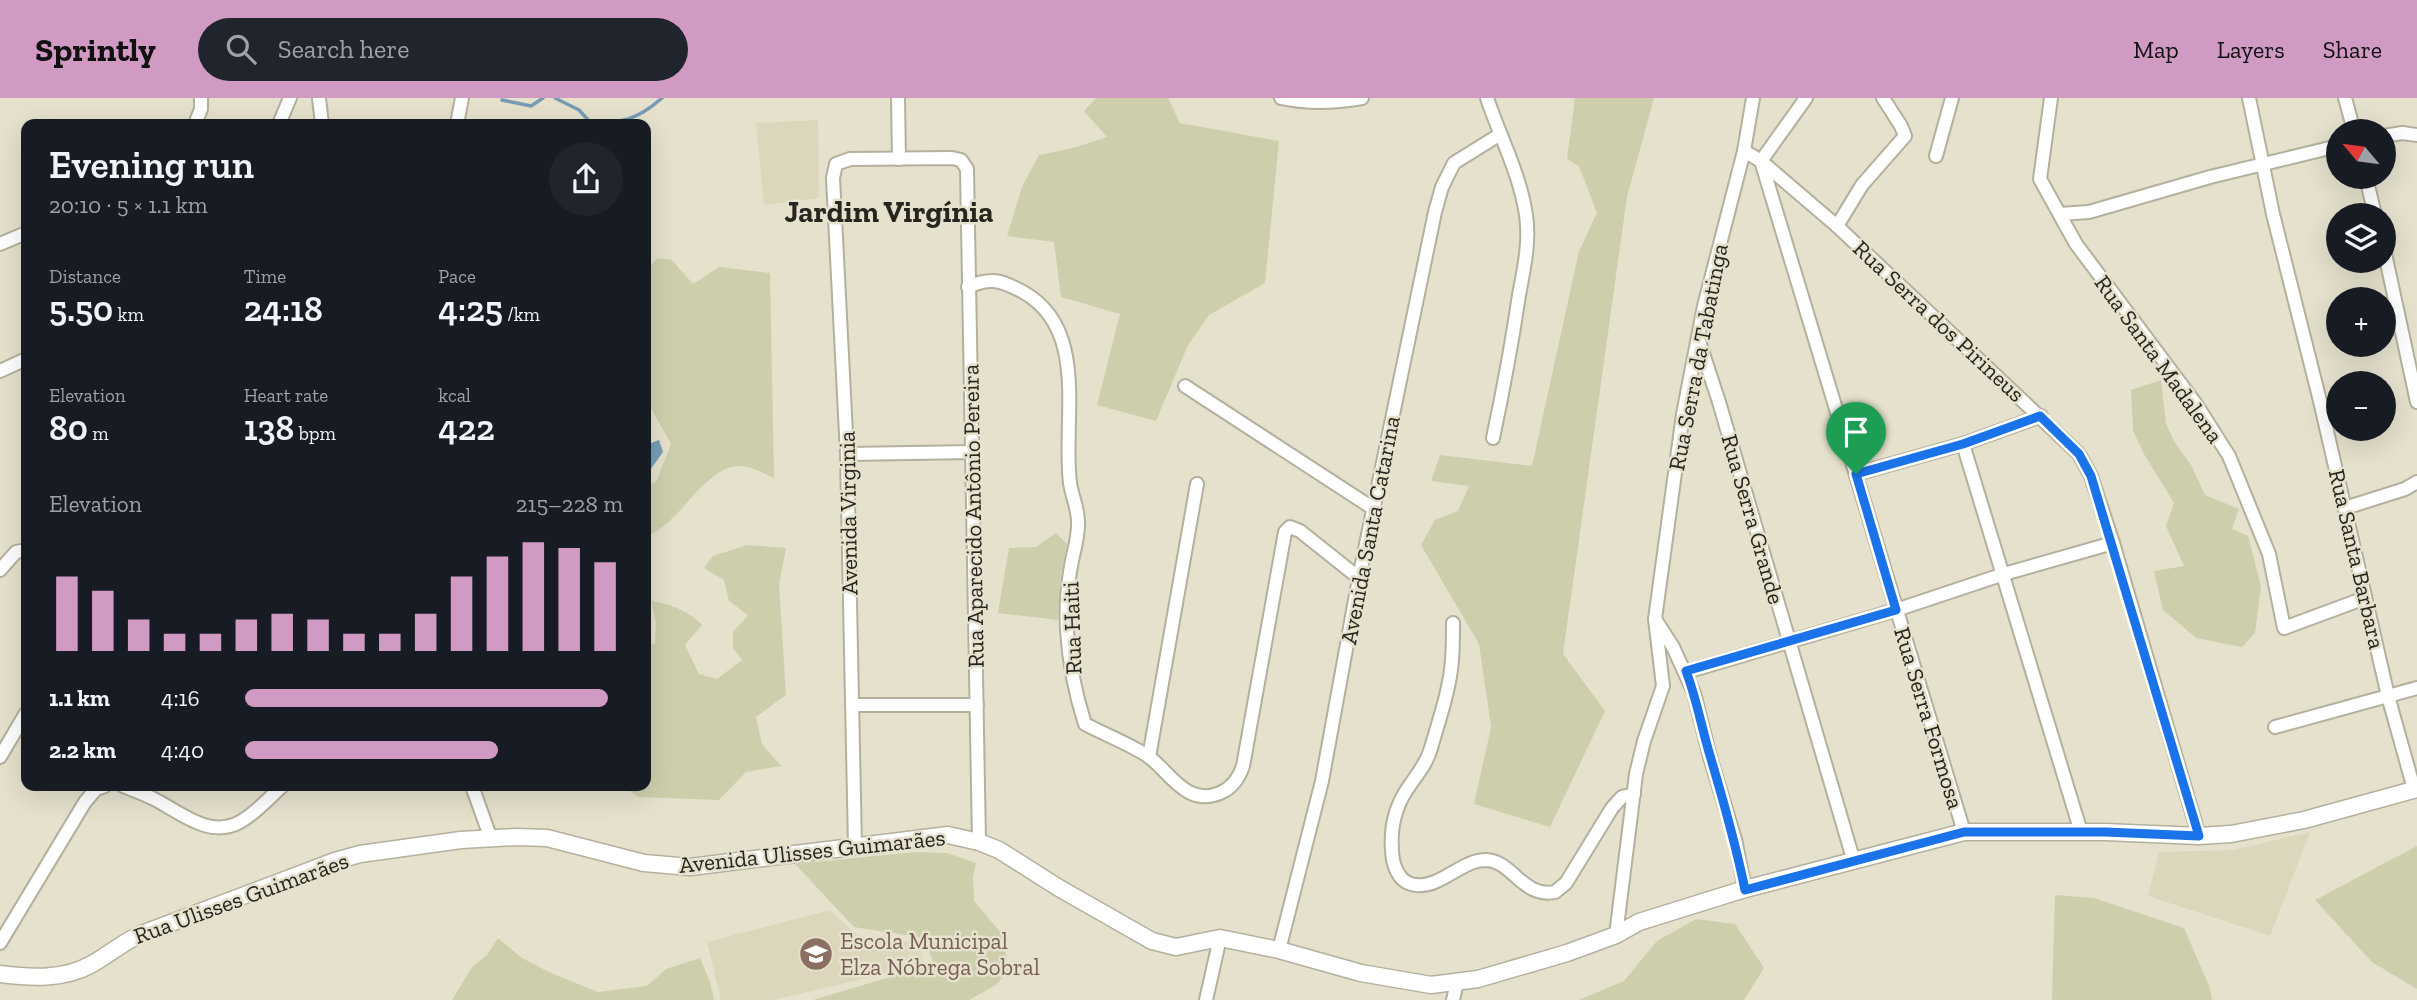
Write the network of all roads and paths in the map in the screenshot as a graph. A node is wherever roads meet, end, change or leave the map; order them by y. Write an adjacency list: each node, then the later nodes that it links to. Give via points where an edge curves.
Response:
1 (201, 98): 16 (street)
2 (290, 98): 17 (street)
3 (319, 98): 18 (street)
4 (898, 98): 27 (street)
5 (1281, 98): 6 (street, via 1308,102)
6 (1362, 98)
7 (1487, 98): 22 (street)
8 (1753, 98): 25 (street, Rua Serra da Tabatinga)
9 (1806, 98): 28 (street)
10 (1883, 98): 31 (street, via 1905,135 1862,186)
11 (1952, 98): 26 (street)
12 (2051, 98): 30 (street, Rua Santa Madalena, via 2040,179)
13 (2249, 98): 29 (street, Rua Santa Barbara)
14 (2345, 98): 20 (street)
15 (458, 101): 19 (street)
16 (197, 119)
17 (281, 119)
18 (321, 119)
19 (457, 119)
20 (2351, 119)
21 (2396, 134): 23 (street)
22 (1499, 135): 42 (street, via 1511,158 1527,230); 50 (street, Avenida Santa Catarina, via 1454,163 1442,187)
23 (2417, 135)
24 (2326, 149): 29 (street)
25 (1744, 151): 28 (street, Rua Serra dos Pirineus); 36 (street, Rua Serra da Tabatinga)
26 (1936, 156)
27 (899, 159): 35 (street, Rua Aparecido Antônio Pereira, via 952,158 961,160 967,169); 45 (street, Avenida Virginia, via 839,161 834,166)
28 (1761, 161): 31 (street, Rua Serra dos Pirineus); 46 (street, Rua Serra Formosa)
29 (2262, 164): 30 (street, via 2089,212); 49 (street, Rua Santa Barbara)
30 (2060, 214): 56 (street, Rua Santa Madalena, via 2076,244 2196,404 2229,456 2269,554 2284,628)
31 (1837, 226): 41 (street, Rua Serra dos Pirineus)
32 (21, 235): 33 (street)
33 (0, 244)
34 (2389, 273): 40 (street)
35 (968, 287): 44 (street, Rua Aparecido Antônio Pereira); 69 (street, Rua Haiti, via 996,281 1034,299 1067,352 1070,483 1078,525 1067,610 1073,685 1085,724)
36 (1697, 337): 58 (street, Rua Serra da Tabatinga); 60 (street, Rua Serra Grande)
37 (21, 361): 38 (street)
38 (0, 371)
39 (1185, 386): 50 (street)
40 (2417, 402)
41 (2040, 416): 43 (street); 51 (street, Rua Serra dos Pirineus, via 2087,466)
42 (1493, 438)
43 (1963, 444): 46 (street); 54 (street)
44 (973, 453): 45 (street); 65 (street, Rua Aparecido Antônio Pereira)
45 (847, 454): 64 (street, Avenida Virginia)
46 (1856, 474): 57 (street, Rua Serra Formosa)
47 (2417, 482): 49 (street)
48 (1197, 484): 69 (street)
49 (2345, 508): 56 (street, Rua Santa Barbara)
50 (1374, 509): 55 (street, Avenida Santa Catarina)
51 (2113, 543): 54 (street); 78 (street, Rua Serra dos Pirineus)
52 (21, 551): 53 (street)
53 (0, 570)
54 (2004, 574): 57 (street); 77 (street)
55 (1359, 578): 69 (street, Rua Haiti, via 1300,531 1287,529 1240,777 1223,792 1201,796 1180,787); 87 (street, Avenida Santa Catarina, via 1322,781)
56 (2365, 598): 63 (street, Rua Santa Barbara)
57 (1896, 610): 60 (street); 76 (street, Rua Serra Formosa)
58 (1655, 619): 61 (street); 75 (street, Rua Serra da Tabatinga, via 1663,686 1644,741)
59 (1453, 623): 75 (street, via 1450,674 1430,751 1393,820 1392,853 1401,878 1414,885 1430,884 1484,860 1497,863 1535,891 1555,892 1566,883 1612,807 1622,797)
60 (1789, 640): 61 (street); 82 (street, Rua Serra Grande)
61 (1686, 671): 83 (street, via 1735,839)
62 (2417, 688): 63 (street)
63 (2388, 696): 67 (street); 70 (street, Rua Santa Barbara)
64 (852, 705): 65 (street); 81 (street, Avenida Virginia)
65 (976, 705): 80 (street, Rua Aparecido Antônio Pereira)
66 (21, 721): 68 (street)
67 (2275, 727)
68 (0, 757)
69 (1149, 757)
70 (2415, 789): 78 (main road, Avenida Ulisses Guimarães, via 2255,831)
71 (94, 791): 86 (street)
72 (135, 791): 73 (street, via 195,821 226,827 240,822)
73 (276, 791)
74 (474, 791): 79 (street)
75 (1634, 794): 84 (street, Rua Serra da Tabatinga)
76 (1964, 832): 77 (main road, Avenida Ulisses Guimarães); 82 (main road, Avenida Ulisses Guimarães)
77 (2081, 832): 78 (main road, Avenida Ulisses Guimarães)
78 (2199, 836)
79 (491, 839): 81 (main road, Avenida Ulisses Guimarães, via 547,838 644,863 691,867); 88 (main road, Rua Ulisses Guimarães, via 348,858 139,935 94,964 68,974)
80 (979, 842): 81 (main road, Avenida Ulisses Guimarães, via 947,835); 85 (main road, Avenida Ulisses Guimarães, via 999,849 1152,941 1176,947)
81 (855, 847)
82 (1854, 862): 83 (main road, Avenida Ulisses Guimarães)
83 (1745, 890): 84 (main road, Avenida Ulisses Guimarães, via 1639,922)
84 (1616, 934): 89 (main road, Avenida Ulisses Guimarães, via 1567,953)
85 (1220, 938): 87 (main road, Avenida Ulisses Guimarães); 90 (street)
86 (0, 943)
87 (1279, 950): 89 (main road, Avenida Ulisses Guimarães, via 1374,975 1432,985)
88 (0, 974)
89 (1457, 982): 91 (street)
90 (1206, 1000)
91 (1453, 1000)

